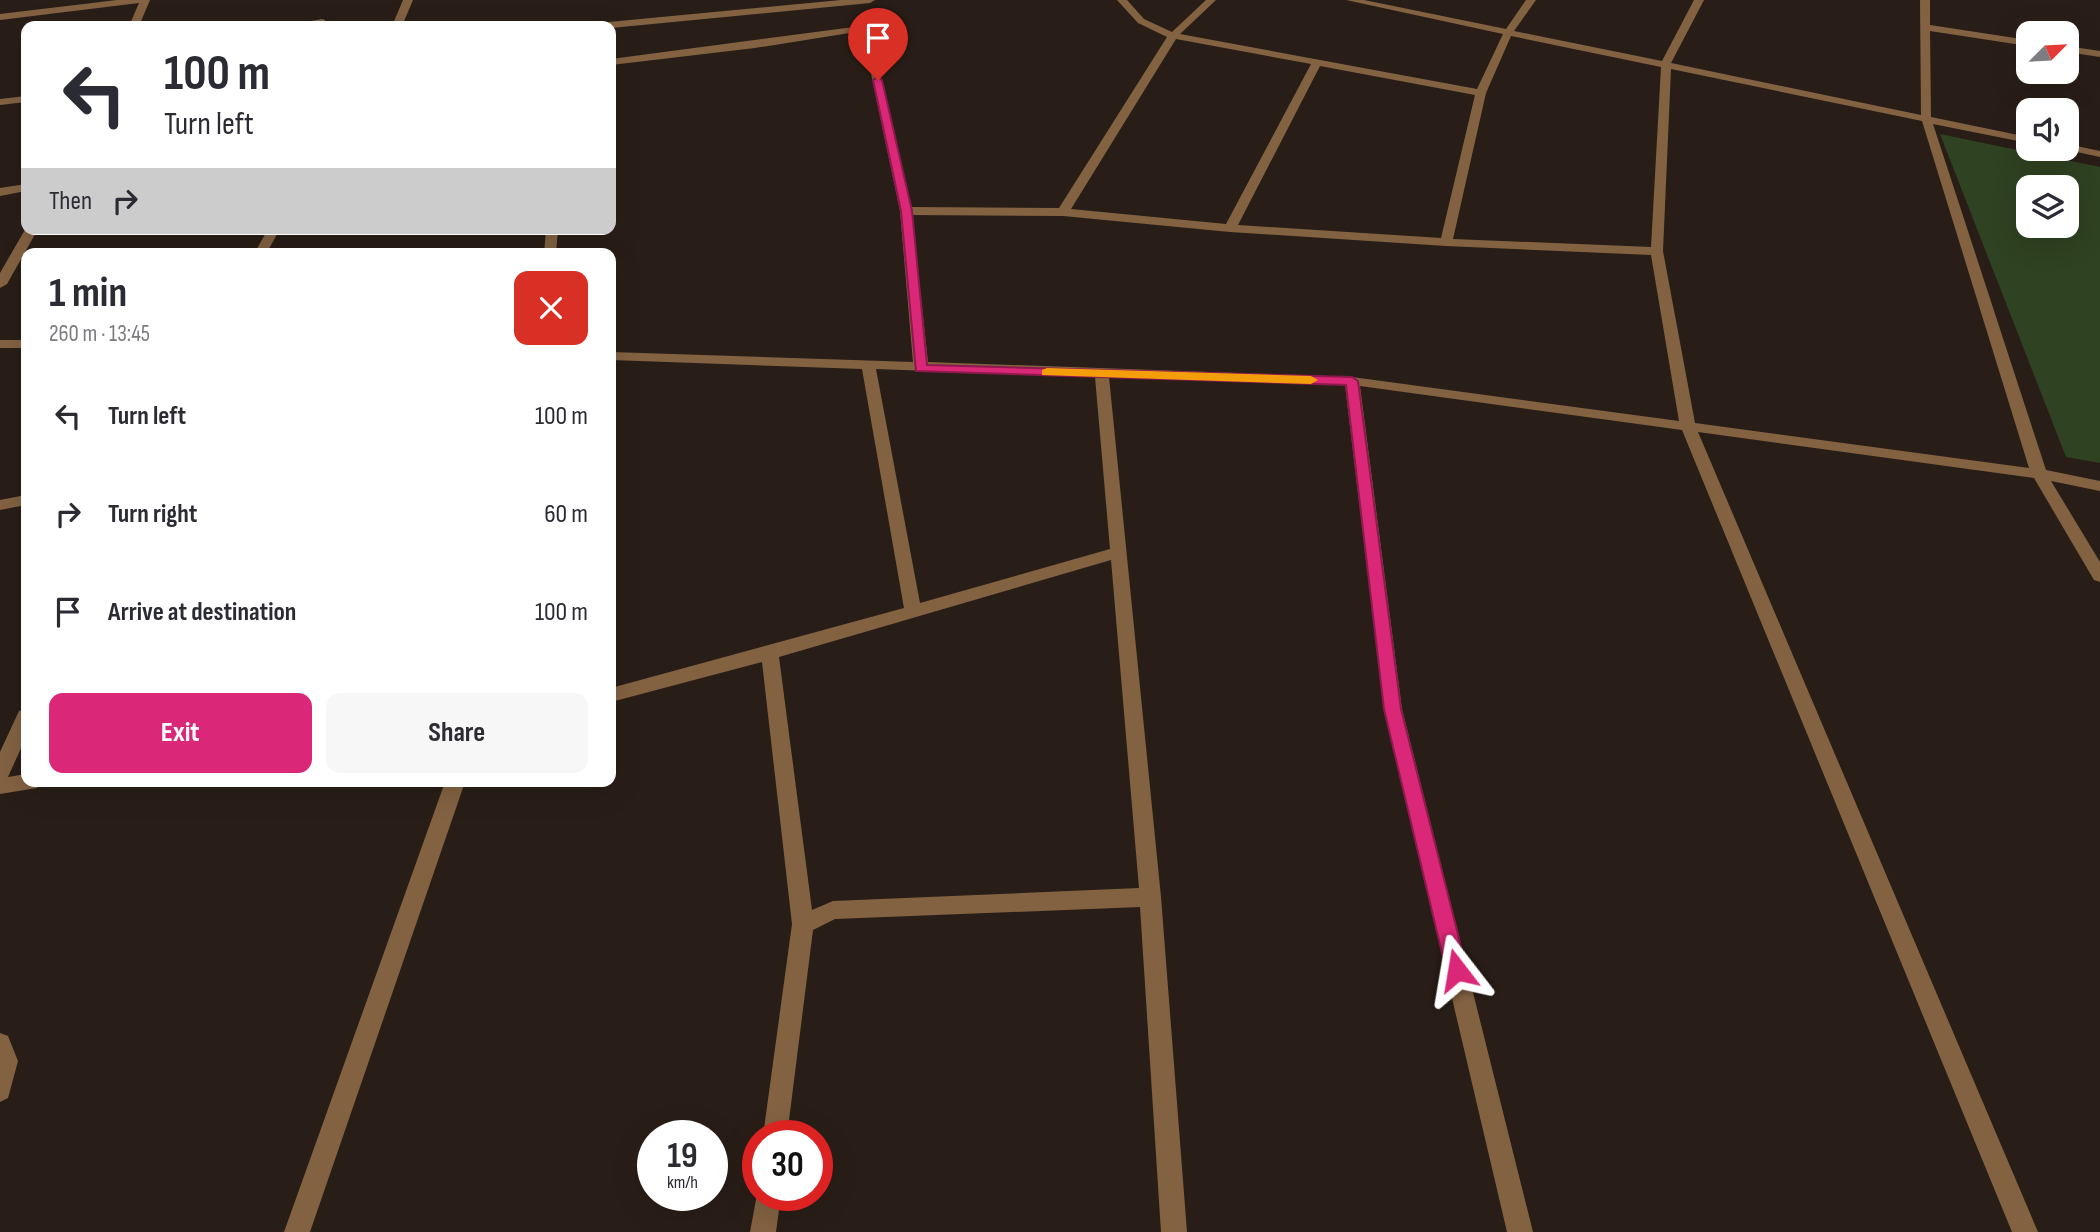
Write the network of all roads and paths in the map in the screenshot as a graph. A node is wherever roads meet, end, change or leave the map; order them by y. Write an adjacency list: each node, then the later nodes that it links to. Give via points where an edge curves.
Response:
1 (142, 0): 11 (street); 12 (street)
2 (408, 0): 13 (street)
3 (870, 0): 16 (street)
4 (1122, 0): 18 (street, via 1141,21)
5 (1211, 0): 18 (street)
6 (1351, 0): 10 (street)
7 (1531, 0): 17 (street)
8 (1699, 0): 24 (street)
9 (1925, 0): 15 (street)
10 (1372, 2): 17 (street)
11 (0, 17)
12 (136, 21)
13 (399, 21)
14 (616, 26): 16 (street)
15 (1926, 27): 19 (street); 28 (street)
16 (751, 29): 22 (street); 34 (street, via 866,27)
17 (1508, 33): 24 (street); 25 (street)
18 (1173, 36): 23 (street); 35 (street)
19 (2016, 41)
20 (2079, 51): 21 (street)
21 (2100, 54)
22 (616, 61)
23 (1317, 62): 25 (street); 36 (street)
24 (1666, 63): 28 (street); 39 (street)
25 (1481, 93): 38 (street)
26 (21, 100): 27 (street)
27 (0, 102)
28 (1926, 118): 29 (street); 49 (street)
29 (2016, 137)
30 (2079, 150): 31 (street)
31 (2100, 154)
32 (21, 189): 33 (street)
33 (0, 192)
34 (906, 211): 35 (street); 45 (street)
35 (1063, 212): 36 (street)
36 (1230, 228): 38 (street)
37 (29, 235): 40 (street)
38 (1446, 242): 39 (street)
39 (1657, 251): 48 (street)
40 (0, 284)
41 (0, 344): 42 (street)
42 (21, 344)
43 (616, 356): 44 (street)
44 (868, 365): 45 (street); 55 (street)
45 (920, 368): 46 (street)
46 (1102, 374): 47 (street); 53 (street)
47 (1352, 381): 48 (street); 72 (street, via 1393,709)
48 (1688, 427): 49 (street); 73 (street)
49 (2039, 474): 50 (street); 54 (street)
50 (2100, 486)
51 (21, 501): 52 (street)
52 (0, 505)
53 (1118, 552): 55 (street); 63 (street)
54 (2100, 576)
55 (913, 610): 56 (street)
56 (770, 653): 57 (street); 64 (street)
57 (616, 694)
58 (21, 727): 59 (street)
59 (0, 774)
60 (21, 783): 61 (street)
61 (0, 786)
62 (453, 787): 69 (street)
63 (1150, 897): 64 (street, via 834,910); 71 (street)
64 (803, 923): 67 (street)
65 (0, 1044): 66 (street, via 6,1060)
66 (0, 1090)
67 (777, 1120)
68 (766, 1211): 70 (street)
69 (297, 1232)
70 (763, 1232)
71 (1174, 1232)
72 (1520, 1232)
73 (2025, 1232)

